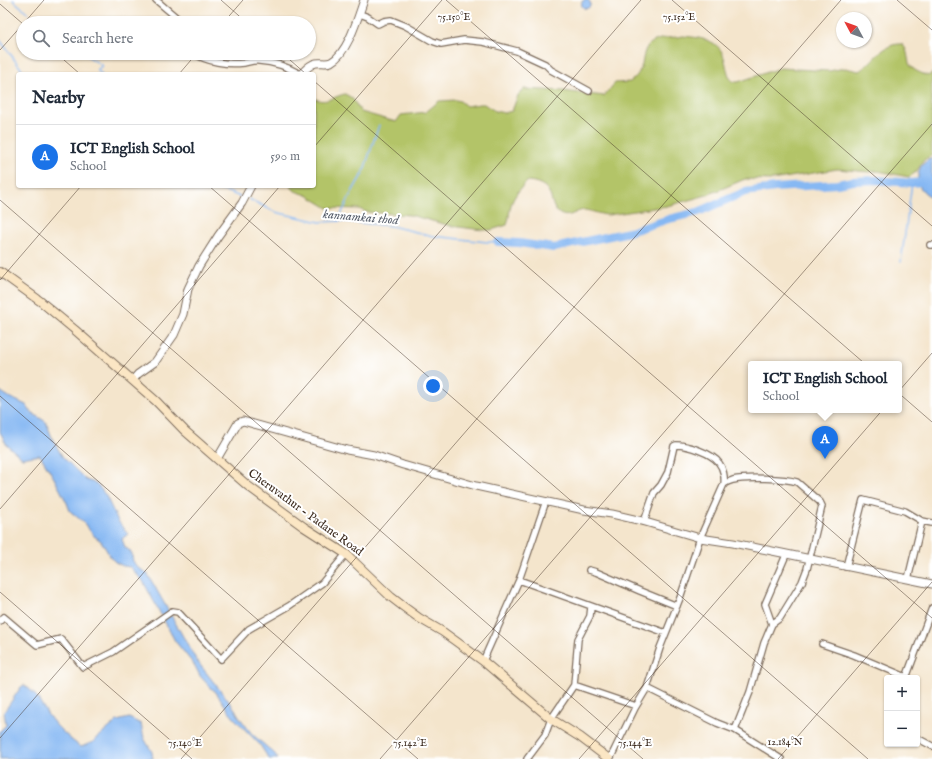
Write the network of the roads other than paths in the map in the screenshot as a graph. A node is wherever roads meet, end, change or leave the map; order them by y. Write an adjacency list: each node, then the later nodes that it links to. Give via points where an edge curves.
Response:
1 (156, 0): 4 (street)
2 (364, 0): 3 (street)
3 (360, 14): 9 (street, via 343,50 336,58 329,62 313,63); 10 (street, via 378,24 391,20 400,23 441,44 464,40 517,51 545,64)
4 (175, 16)
5 (210, 60): 7 (street, via 229,63)
6 (258, 60): 8 (street, via 272,62)
7 (258, 60)
8 (297, 72)
9 (303, 72)
10 (589, 91)
11 (250, 188): 13 (street, via 218,236 188,289 183,314 174,336 155,362)
12 (0, 272): 13 (main road, Cheruvathur - Padane Road, via 60,316)
13 (133, 380): 14 (main road, Cheruvathur - Padane Road)
14 (217, 459): 16 (street, via 238,423 243,421 374,455 458,482); 21 (main road, Cheruvathur - Padane Road, via 277,508)
15 (724, 484): 18 (street, via 725,478 719,462 695,449 676,445 668,472 654,493); 20 (street); 23 (street, via 739,479 784,478 797,482 820,502 821,512)
16 (546, 501): 18 (street); 27 (street)
17 (922, 521): 19 (street); 24 (street, via 905,511 863,500); 26 (street)
18 (644, 522): 20 (street)
19 (932, 524)
20 (700, 538): 22 (street); 29 (street)
21 (346, 554): 32 (street, via 322,583 249,629 221,659 178,612 172,611 113,652 83,667 61,639 38,645 4,617); 36 (main road, Cheruvathur - Padane Road, via 391,597)
22 (786, 555): 23 (street); 33 (street, via 766,604)
23 (809, 560): 24 (street); 33 (street, via 798,589 780,618)
24 (846, 567): 26 (street)
25 (589, 570): 29 (street)
26 (908, 579): 28 (street)
27 (519, 580): 30 (street); 36 (street)
28 (932, 584)
29 (677, 606): 34 (street)
30 (591, 607): 34 (street); 39 (street, via 590,616 578,639)
31 (932, 608): 38 (street)
32 (0, 621)
33 (772, 624): 43 (street)
34 (666, 633): 40 (street)
35 (822, 644): 37 (street)
36 (483, 661): 42 (main road, Cheruvathur - Padane Road)
37 (899, 675)
38 (907, 675)
39 (574, 685): 41 (street); 42 (street)
40 (647, 688): 41 (street); 43 (street)
41 (636, 706): 47 (street)
42 (551, 719): 46 (street, via 545,735); 47 (main road, Cheruvathur - Padane Road)
43 (735, 730): 48 (street)
44 (920, 740): 45 (street)
45 (932, 746)
46 (527, 759)
47 (609, 759)
48 (781, 759)

